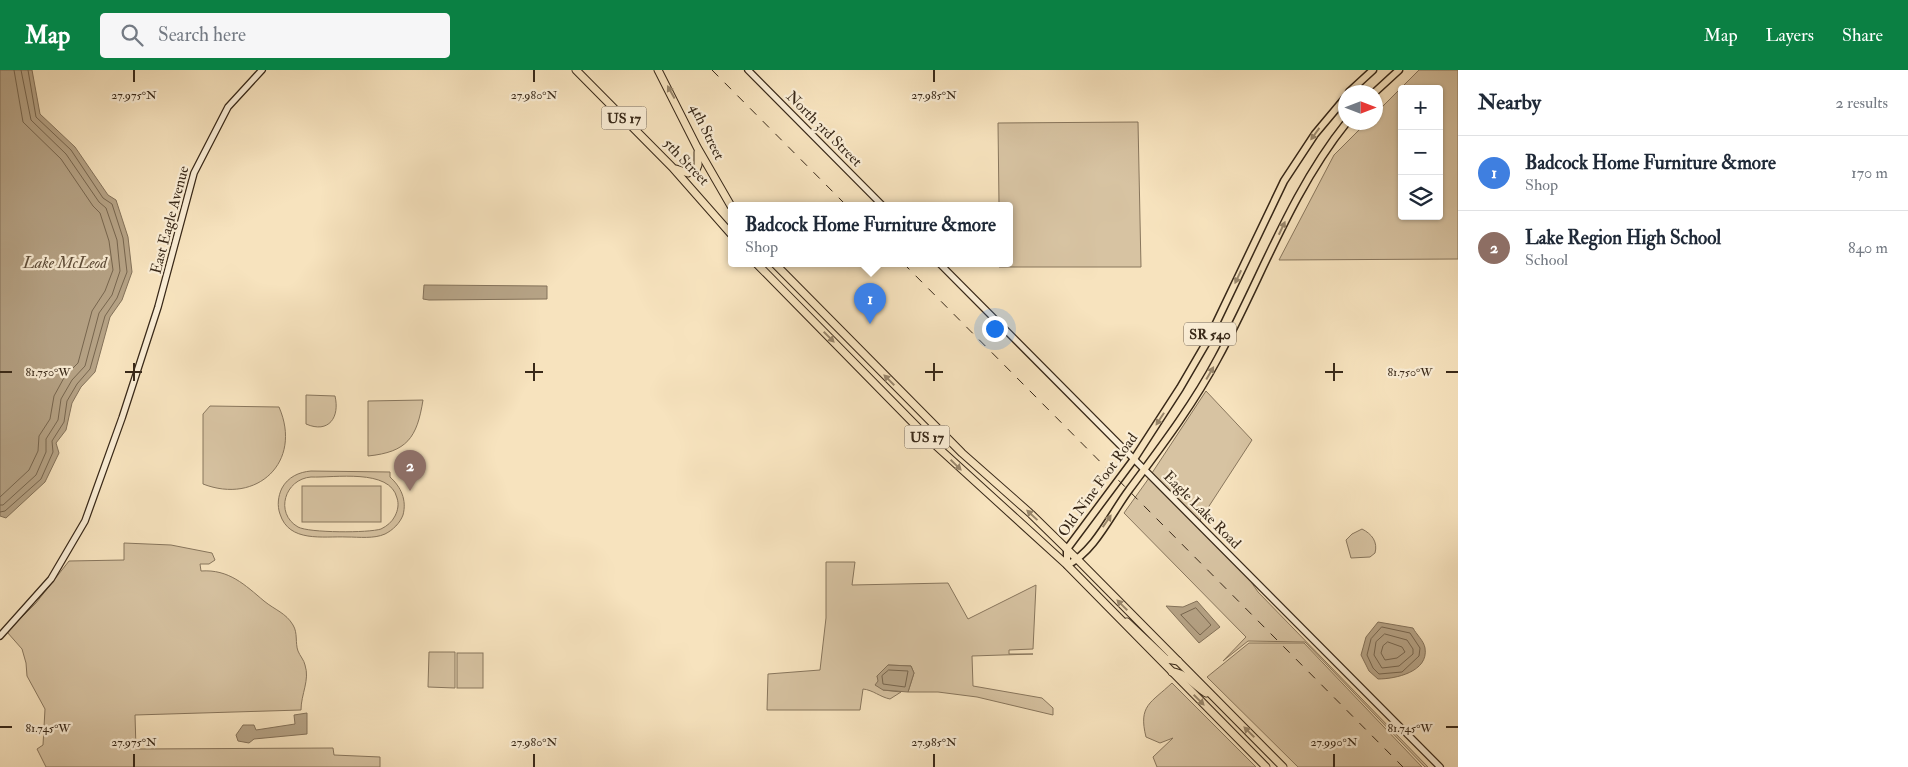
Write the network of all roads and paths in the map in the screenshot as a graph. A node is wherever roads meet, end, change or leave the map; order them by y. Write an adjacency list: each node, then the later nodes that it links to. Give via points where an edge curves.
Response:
1 (262, 70): 27 (street, East Eagle Avenue, via 228,107 194,173 169,269 130,394 94,501 78,536 47,584)
2 (576, 70): 12 (highway, 5th Street / US 17)
3 (658, 70): 11 (highway, 4th Street, one-way to 3)
4 (748, 70): 14 (street, North 3rd Street)
5 (1373, 70): 7 (main road)
6 (1399, 70): 8 (main road)
7 (1357, 85)
8 (1383, 85)
9 (1338, 106): 21 (main road, Old Nine Foot Road / SR 540, one-way to 21, via 1292,169 1208,340)
10 (1341, 130): 22 (main road, Old Nine Foot Road / SR 540, one-way to 10, via 1205,382 1299,194)
11 (697, 147): 12 (highway, via 696,170 688,173); 13 (highway, 4th Street)
12 (672, 167): 15 (highway, 5th Street / US 17)
13 (729, 202)
14 (879, 202)
15 (728, 231)
16 (760, 267): 20 (highway, US 17, one-way to 20)
17 (778, 267): 19 (highway, US 17)
18 (944, 267): 21 (street, Eagle Lake Road)
19 (874, 365): 20 (highway); 23 (highway, US 17, one-way to 19, via 962,453)
20 (866, 375): 25 (highway, US 17, one-way to 25, via 965,474)
21 (1134, 459): 22 (street, Eagle Lake Road); 23 (main road, Old Nine Foot Road / SR 540)
22 (1145, 470): 24 (main road, Old Nine Foot Road / SR 540, one-way to 22); 33 (street, Eagle Lake Road)
23 (1067, 549): 24 (highway, US 17); 25 (main road, Old Nine Foot Road)
24 (1078, 560): 25 (main road, Old Nine Foot Road / SR 540); 28 (highway, US 17, one-way to 24)
25 (1067, 565): 26 (highway, US 17)
26 (1116, 615): 28 (highway, via 1134,627 1166,659); 29 (highway, US 17)
27 (0, 636)
28 (1178, 661): 30 (highway, US 17)
29 (1172, 672): 30 (highway, via 1182,674 1192,685); 31 (highway, US 17, one-way to 31)
30 (1215, 698): 32 (highway, US 17, one-way to 30)
31 (1266, 767)
32 (1283, 767)
33 (1440, 767)

